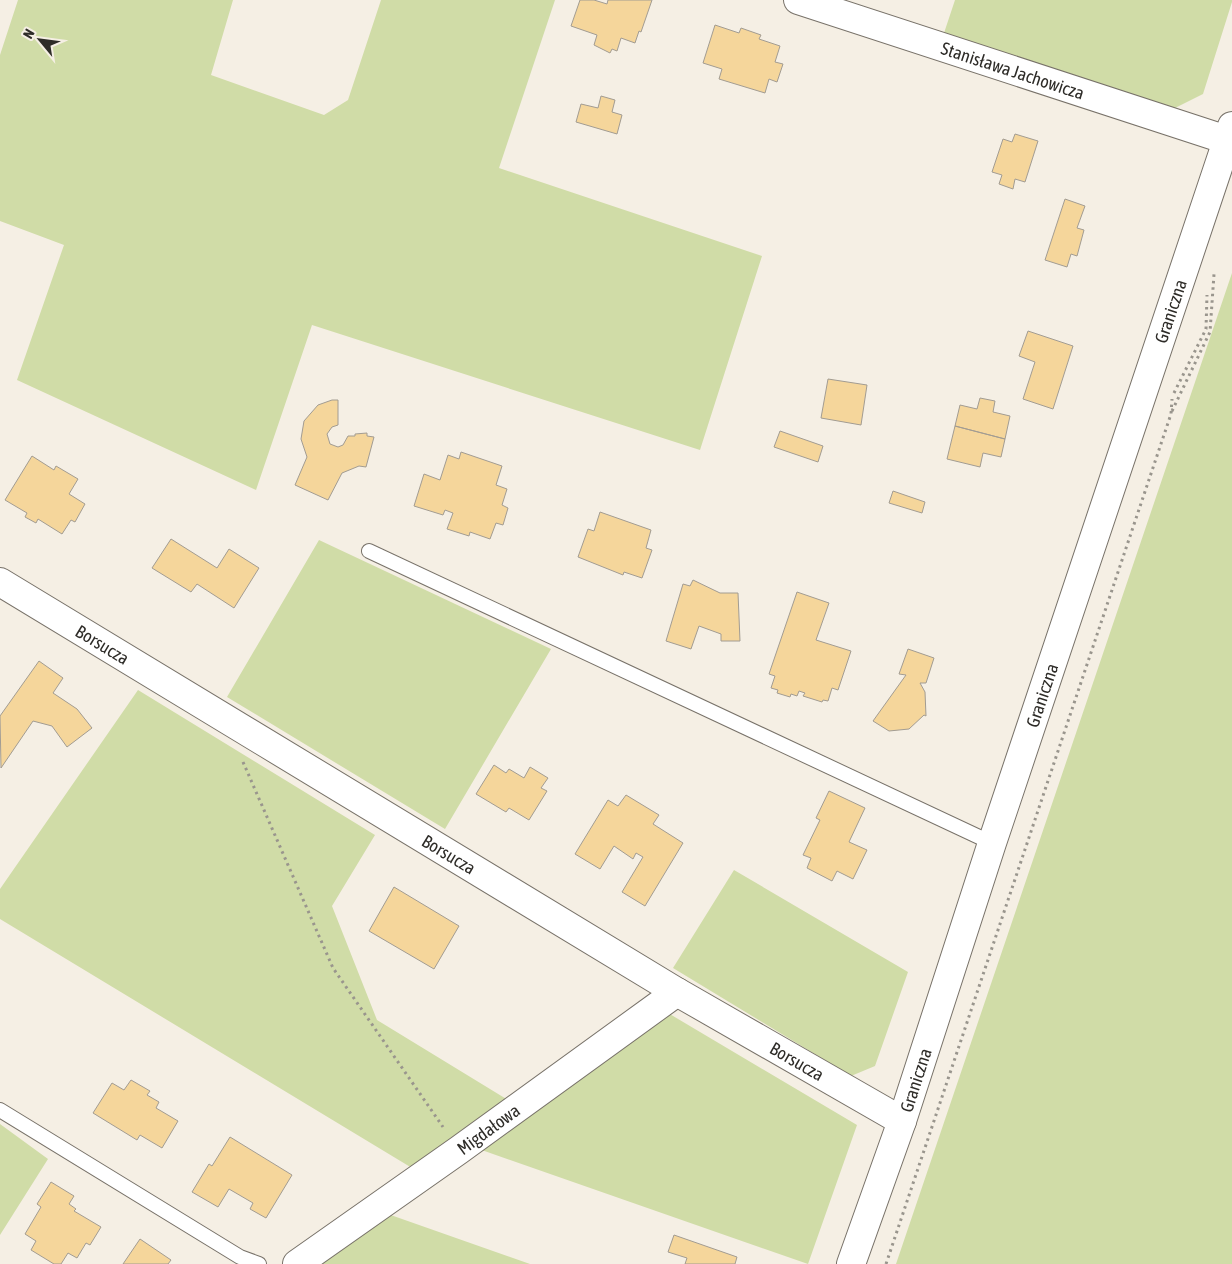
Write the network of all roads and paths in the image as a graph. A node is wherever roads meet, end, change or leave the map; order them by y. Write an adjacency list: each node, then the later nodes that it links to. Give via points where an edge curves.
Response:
1 (798, 0): 2 (street, Stanisława Jachowicza)
2 (1230, 133): 7 (street, Graniczna)
3 (1207, 291): 15 (path, via 1206,329 1172,399 1121,565)
4 (369, 551): 7 (lane)
5 (0, 582): 6 (street, Borsucza)
6 (224, 720): 8 (street, Borsucza); 11 (path, via 333,968)
7 (992, 842): 10 (street, Graniczna)
8 (677, 992): 10 (street, Borsucza); 11 (street, Migdałowa)
9 (0, 1110): 12 (lane)
10 (902, 1121): 14 (street, Graniczna)
11 (459, 1150): 13 (street, Migdałowa)
12 (258, 1264)
13 (297, 1264)
14 (851, 1264)
15 (886, 1264)

